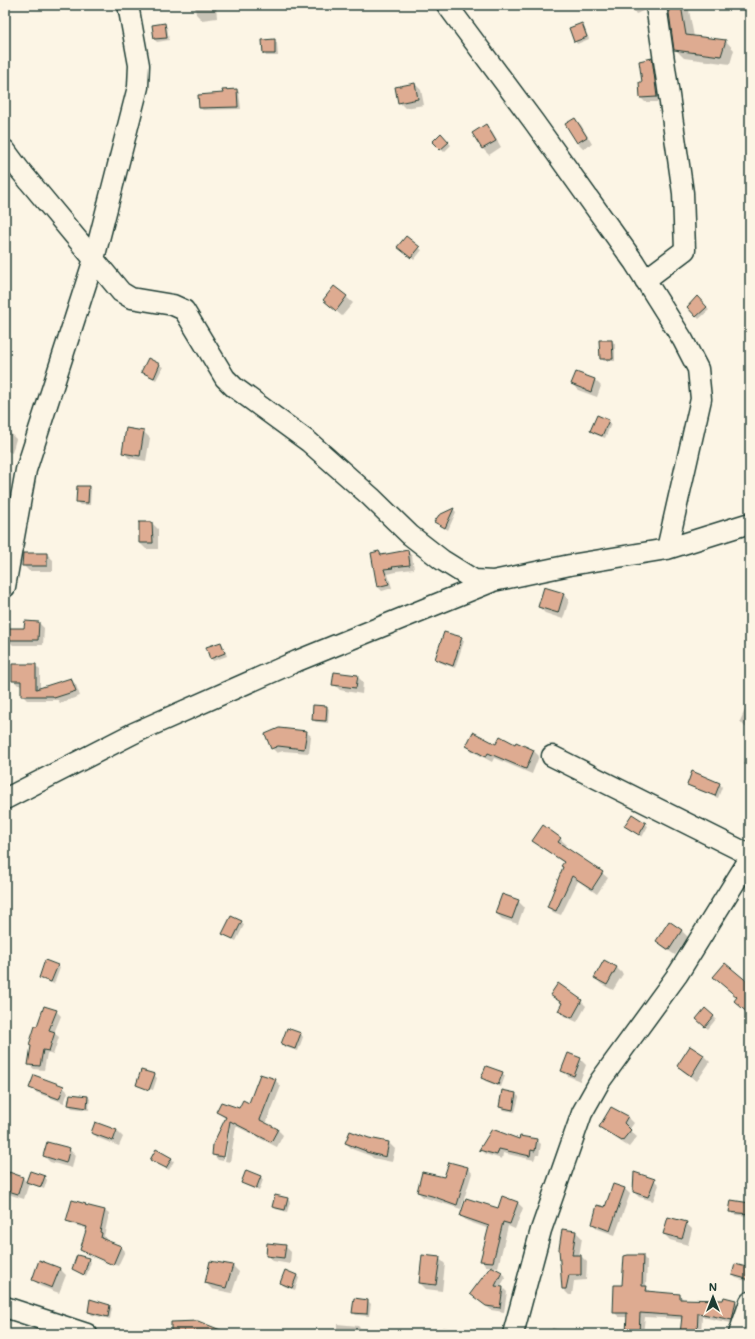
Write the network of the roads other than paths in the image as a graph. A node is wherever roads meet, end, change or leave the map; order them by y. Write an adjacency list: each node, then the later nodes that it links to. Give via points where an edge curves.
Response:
1 (128, 5): 5 (street, via 139,65 138,87)
2 (447, 5): 6 (street, via 534,122)
3 (656, 5): 6 (street, via 683,193 685,250)
4 (5, 150): 5 (street)
5 (94, 259): 9 (street, via 121,292 132,298 173,305 184,310 225,378 234,387 309,442 410,535 442,560 474,580); 10 (street, via 26,470)
6 (645, 280): 8 (street, via 698,369 701,399)
7 (750, 523): 8 (street)
8 (667, 549): 9 (street)
9 (493, 581): 12 (street, via 297,661 134,733)
10 (5, 587)
11 (552, 756): 13 (street)
12 (5, 799)
13 (750, 856): 17 (street, via 678,974 600,1081 582,1113 541,1230)
14 (750, 1302): 18 (street)
15 (5, 1307): 16 (street)
16 (87, 1334)
17 (513, 1334)
18 (739, 1334)

